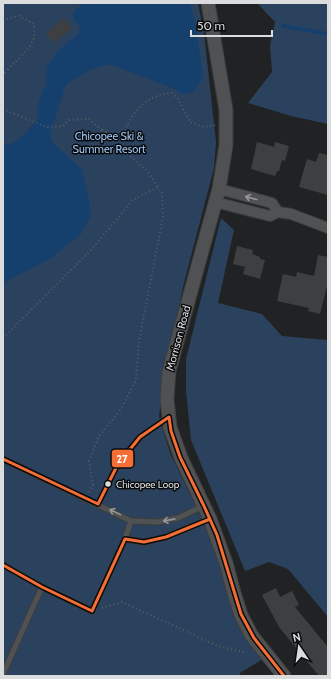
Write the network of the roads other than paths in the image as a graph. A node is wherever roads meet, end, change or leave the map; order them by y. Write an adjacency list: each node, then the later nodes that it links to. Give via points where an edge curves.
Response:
1 (208, 3): 2 (street, Morrison Road, via 227,116 226,145)
2 (219, 189): 3 (street, Morrison Road); 4 (street, one-way to 2, via 272,203)
3 (215, 202): 4 (street, via 270,216); 6 (street, Morrison Road, via 169,371)
4 (278, 212): 5 (street, via 291,214)
5 (328, 228)
6 (169, 417): 8 (lane, via 140,437 118,464); 9 (street, Morrison Road, via 181,458)
7 (3, 458): 8 (lane)
8 (98, 504): 11 (lane, one-way to 8)
9 (204, 506): 10 (street, Morrison Road); 11 (lane, one-way to 11, via 178,518 158,522)
10 (210, 519): 12 (lane, via 166,537 144,542); 16 (street, Morrison Road, via 241,615 252,636)
11 (131, 521): 12 (lane)
12 (125, 539): 14 (lane, via 92,611)
13 (3, 566): 14 (lane)
14 (42, 587): 15 (lane)
15 (3, 674)
16 (284, 676)

